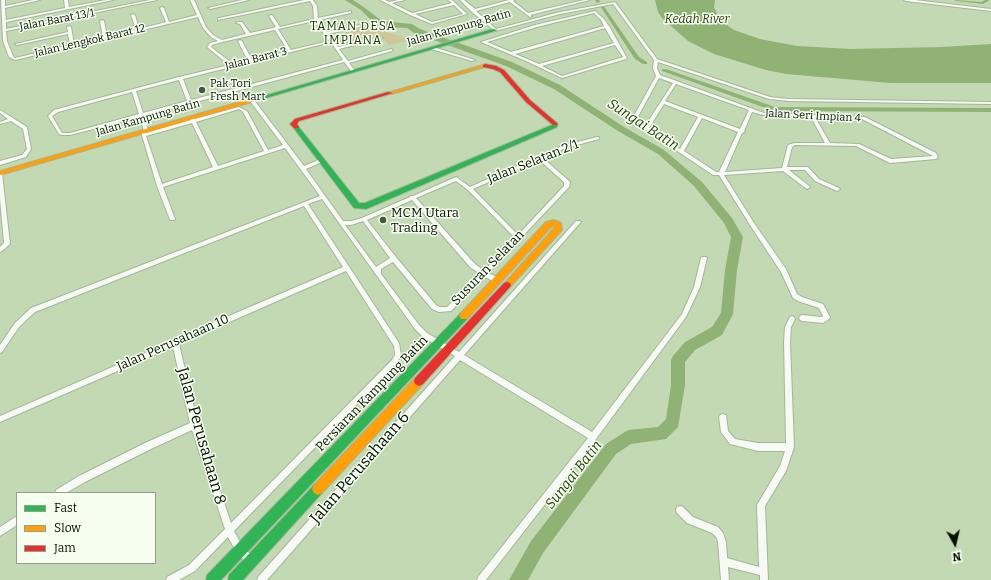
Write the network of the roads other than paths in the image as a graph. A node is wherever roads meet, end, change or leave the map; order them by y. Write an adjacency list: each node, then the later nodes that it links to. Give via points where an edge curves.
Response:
1 (3, 0): 20 (street, Jalan Lengkok Barat 12)
2 (37, 0): 20 (street); 31 (street)
3 (66, 0): 23 (street)
4 (111, 0): 16 (street)
5 (155, 0): 19 (street, Jalan Barat 13/1)
6 (192, 0): 34 (street)
7 (247, 0): 25 (street)
8 (310, 0): 37 (street); 38 (street, via 314,6)
9 (382, 0): 17 (street)
10 (403, 0): 17 (street)
11 (450, 0): 18 (street)
12 (462, 0): 27 (street)
13 (512, 0): 27 (street); 33 (street)
14 (587, 0): 21 (street); 22 (street)
15 (906, 0): 26 (street)
16 (98, 1): 23 (street)
17 (388, 3): 32 (street)
18 (454, 4): 32 (street); 32 (street, via 465,13 432,23)
19 (130, 5): 48 (street, Jalan Barat 13/1); 49 (street)
20 (4, 6): 40 (street, Jalan Lengkok Barat 12)
21 (563, 6): 28 (street); 33 (street)
22 (594, 6): 28 (street, Jalan Kampung Batin); 71 (street, Jalan Kampung Batin, via 616,4)
23 (67, 8): 31 (street)
24 (162, 8): 42 (street)
25 (210, 8)
26 (991, 10)
27 (473, 11): 50 (street)
28 (572, 11): 30 (street, Jalan Kampung Batin)
29 (350, 12): 38 (street)
30 (560, 13): 36 (street); 39 (street, Jalan Kampung Batin)
31 (36, 14): 40 (street)
32 (411, 14)
33 (528, 14): 39 (street)
34 (198, 16): 42 (street, Jalan Lengkok Barat 12); 57 (street, via 206,30)
35 (271, 16): 47 (street)
36 (566, 18): 45 (street, via 595,12); 68 (street, via 483,41)
37 (219, 19)
38 (316, 19): 47 (street); 52 (street)
39 (535, 20): 50 (street, Jalan Kampung Batin)
40 (4, 21): 48 (street, Jalan Lengkok Barat 12)
41 (102, 21): 54 (street)
42 (168, 23): 49 (street, Jalan Lengkok Barat 12)
43 (238, 23): 53 (street, via 241,23)
44 (359, 26): 52 (street)
45 (606, 26): 61 (street); 68 (street)
46 (69, 27): 51 (street)
47 (277, 28): 53 (street); 66 (street)
48 (5, 30): 56 (street, Jalan Lengkok Barat 12)
49 (138, 30): 54 (street, Jalan Lengkok Barat 12)
50 (496, 30): 65 (street, Jalan Kampung Batin)
51 (70, 33): 62 (street); 63 (street)
52 (327, 33): 59 (street)
53 (248, 34): 57 (street)
54 (105, 38): 63 (street, Jalan Lengkok Barat 12)
55 (381, 38): 64 (street)
56 (5, 41): 60 (street); 63 (street, Jalan Lengkok Barat 12, via 11,57 15,59)
57 (221, 41): 73 (street, via 209,47)
58 (240, 41): 69 (street)
59 (332, 41): 64 (street); 66 (street, Jalan Barat 3)
60 (0, 42)
61 (617, 43): 74 (street); 74 (street, via 625,58 565,77 560,77)
62 (17, 44)
63 (72, 46)
64 (338, 48): 72 (street)
65 (432, 48): 70 (street); 75 (street, Jalan Kampung Batin)
66 (290, 50): 69 (street, Jalan Barat 3)
67 (391, 50): 72 (street)
68 (512, 53): 74 (street)
69 (250, 60): 73 (street, Jalan Barat 3)
70 (473, 60)
71 (656, 60): 76 (street); 83 (street, via 753,94 778,99)
72 (347, 61): 75 (street); 81 (street)
73 (231, 65): 77 (street, Jalan Barat 3)
74 (540, 65)
75 (353, 71): 80 (street, Jalan Kampung Batin)
76 (658, 76): 78 (street, Jalan Seri Impian 4); 92 (street, via 632,123)
77 (180, 78): 79 (street, Jalan Barat 3); 81 (street)
78 (675, 83): 82 (street); 84 (street, Jalan Seri Impian 4)
79 (134, 90): 86 (street); 86 (street, Jalan Barat 3, via 56,111 50,116 61,134 64,134)
80 (252, 101): 90 (street, Jalan Kampung Batin); 97 (street)
81 (189, 102): 86 (street)
82 (663, 102): 87 (street); 92 (street)
83 (991, 103)
84 (752, 110): 88 (street, Jalan Seri Impian 4, via 772,116); 93 (street)
85 (0, 111): 89 (street)
86 (141, 115): 94 (street)
87 (701, 116): 93 (street); 99 (street)
88 (812, 117): 96 (street); 96 (street, Jalan Seri Impian 4, via 863,118 936,157 890,161 861,146)
89 (12, 119): 91 (street); 102 (street, via 25,128 29,149 24,156)
90 (194, 119): 94 (street, Jalan Kampung Batin); 98 (street, via 243,109); 103 (street)
91 (0, 122)
92 (646, 128): 99 (street)
93 (743, 132): 106 (street)
94 (144, 133): 107 (street, Jalan Kampung Batin); 108 (street)
95 (597, 138): 100 (street, Jalan Selatan 2/1, via 564,147)
96 (828, 144): 105 (street, via 792,144)
97 (286, 146): 98 (street); 104 (street)
98 (267, 152): 103 (street)
99 (681, 152): 106 (street, via 708,170)
100 (540, 158): 110 (street, Jalan Selatan 2/1); 119 (street, Susuran Selatan, via 567,182 566,187)
101 (320, 161): 101 (street, via 294,122 481,67 502,71 528,101 556,124 366,206 357,206); 104 (street)
102 (0, 163)
103 (216, 168): 108 (street)
104 (303, 168): 112 (street)
105 (784, 169): 106 (street); 109 (street); 111 (street, via 806,168 817,180)
106 (721, 174): 127 (street, via 784,271 795,296 818,304 825,311 826,317 823,320)
107 (0, 177): 120 (street, via 7,244)
108 (160, 186): 115 (street)
109 (807, 187)
110 (470, 189): 113 (street, via 456,179); 119 (street)
111 (837, 189)
112 (322, 197): 114 (street); 118 (street)
113 (412, 197): 116 (street); 125 (street, via 472,265)
114 (304, 204): 123 (street); 132 (street, via 33,310 17,325)
115 (172, 219)
116 (364, 219): 118 (street); 122 (street, Susuran Selatan)
117 (578, 222): 133 (street, Jalan Perusahaan 6)
118 (341, 223): 124 (street)
119 (518, 238): 125 (street, Susuran Selatan)
120 (0, 250)
121 (704, 258): 137 (street, via 697,287 684,315)
122 (394, 259): 124 (street, via 378,268); 125 (street, Susuran Selatan, via 439,310 449,309)
123 (347, 268): 129 (street, Jalan Perusahaan 10); 142 (street, via 397,346 398,355)
124 (378, 274): 130 (street, via 417,328)
125 (484, 274): 126 (street)
126 (496, 280): 130 (street, Persiaran Kampung Batin); 131 (street, Persiaran Kampung Batin, via 549,224 557,224 558,229)
127 (802, 318)
128 (792, 319): 138 (street, via 788,327 787,342)
129 (174, 342): 135 (street, Jalan Perusahaan 10); 136 (street, Jalan Perusahaan 8)
130 (439, 344): 131 (street); 144 (street, Persiaran Kampung Batin)
131 (448, 349): 133 (street); 145 (street, Persiaran Kampung Batin)
132 (0, 350)
133 (459, 355): 137 (street); 151 (street, Jalan Perusahaan 6)
134 (723, 417): 138 (street, via 725,432 733,442 758,447)
135 (0, 419)
136 (194, 426): 139 (street, via 142,449); 142 (street, Jalan Perusahaan 8)
137 (593, 437): 152 (street)
138 (790, 447): 147 (street, via 783,468 760,505)
139 (61, 492)
140 (680, 510): 146 (street, via 690,520 715,530 722,542)
141 (16, 521): 143 (street)
142 (229, 530): 144 (street, Jalan Perusahaan 8); 148 (street, via 192,568)
143 (0, 532)
144 (240, 550): 145 (street, Jalan Perusahaan 8); 149 (street, Persiaran Kampung Batin)
145 (251, 561): 150 (street, Persiaran Kampung Batin)
146 (725, 562): 147 (street); 153 (street)
147 (764, 576)
148 (170, 580)
149 (212, 580)
150 (234, 580)
151 (261, 580)
152 (481, 580)
153 (725, 580)

